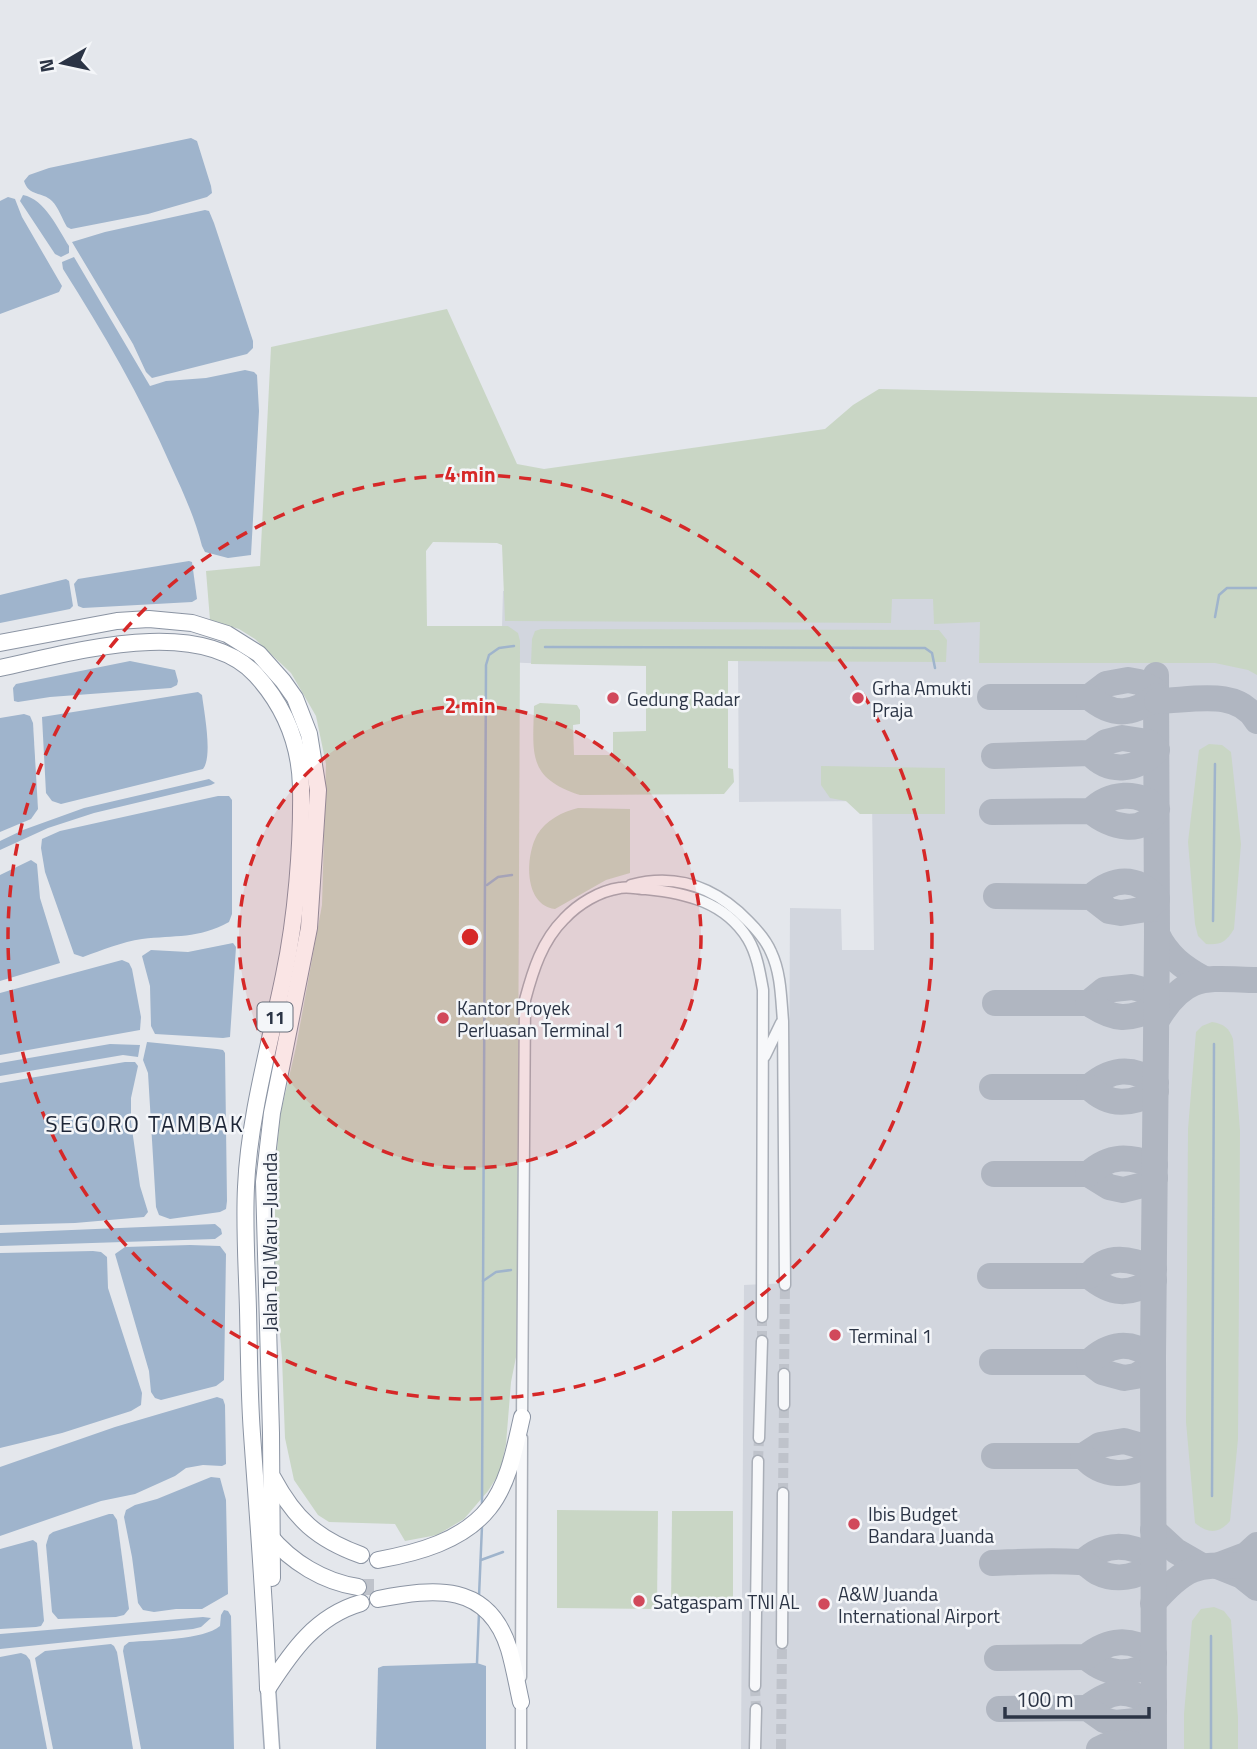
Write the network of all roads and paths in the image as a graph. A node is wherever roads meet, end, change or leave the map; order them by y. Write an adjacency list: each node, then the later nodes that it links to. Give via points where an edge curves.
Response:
1 (0, 643): 14 (highway, Jalan Tol Waru–Juanda / 11, via 117,621 192,623 227,635 258,654 295,698 307,726 318,790 309,928 272,1113 264,1182)
2 (0, 668): 16 (highway, Jalan Tol Waru–Juanda / 11, via 140,642 182,643 227,654 273,696 298,754 301,787 295,901 246,1184)
3 (622, 887): 4 (street, via 648,880 677,880 706,889 735,908 771,951); 5 (street, via 701,899 728,916 748,939 763,990); 11 (street, via 585,902 563,920 535,961 525,1000)
4 (783, 1021): 5 (street); 6 (street)
5 (764, 1058): 7 (street)
6 (785, 1285)
7 (762, 1317)
8 (762, 1341): 12 (street)
9 (784, 1374): 10 (street)
10 (784, 1405)
11 (522, 1417): 19 (highway, via 511,1462 490,1507 474,1524 419,1551); 25 (street)
12 (758, 1438)
13 (758, 1461): 23 (street)
14 (272, 1476): 17 (highway, Jalan Tol Waru–Juanda / 11); 18 (highway, via 297,1516 320,1536)
15 (783, 1493): 22 (street)
16 (258, 1518): 17 (highway); 21 (highway, Jalan Tol Waru–Juanda / 11)
17 (271, 1538): 21 (highway, Jalan Tol Waru–Juanda / 11, via 272,1579); 24 (highway, via 295,1560 359,1595 303,1639)
18 (360, 1555)
19 (378, 1560)
20 (377, 1593): 25 (highway, via 454,1593 488,1611 509,1649)
21 (265, 1615): 24 (highway, Jalan Tol Waru–Juanda / 11)
22 (782, 1643)
23 (755, 1686)
24 (268, 1688): 27 (main road)
25 (521, 1702): 28 (street)
26 (756, 1709): 29 (street)
27 (272, 1749)
28 (521, 1749)
29 (755, 1749)

